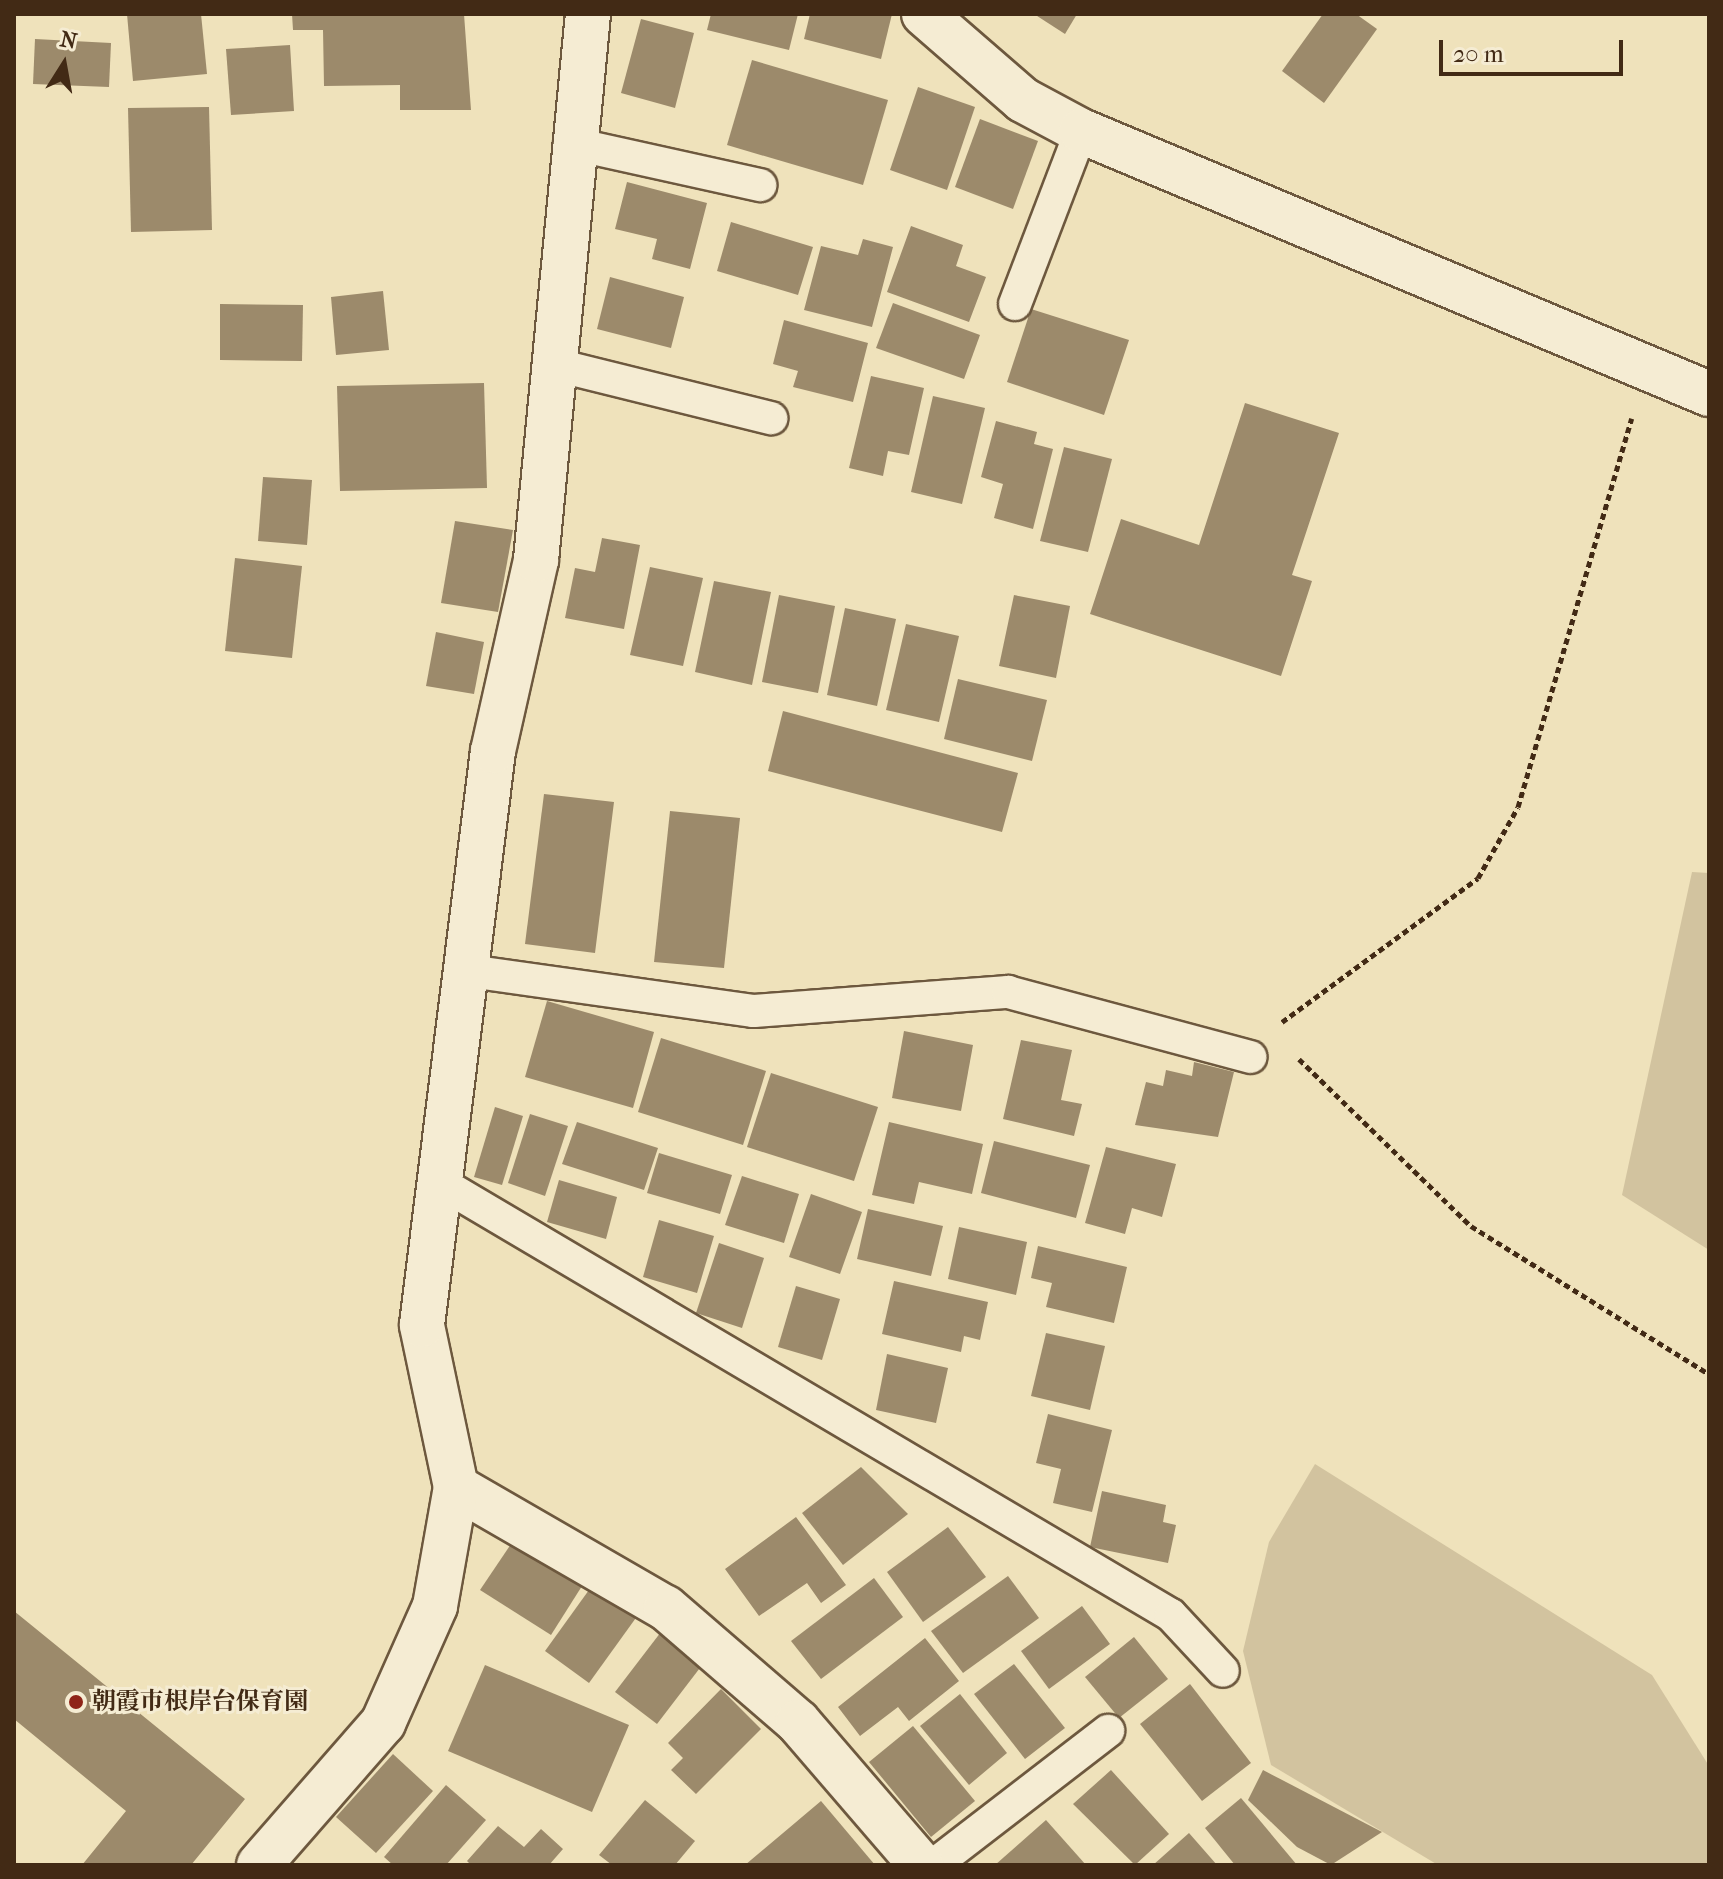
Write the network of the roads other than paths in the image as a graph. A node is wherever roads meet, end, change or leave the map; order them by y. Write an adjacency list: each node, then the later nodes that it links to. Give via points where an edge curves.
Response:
1 (588, 14): 4 (street)
2 (924, 14): 3 (street, via 1023,100)
3 (1081, 131): 6 (lane); 8 (street)
4 (570, 143): 5 (lane); 7 (street)
5 (760, 185)
6 (1015, 304)
7 (552, 364): 9 (lane); 10 (street, via 536,560 493,751)
8 (1709, 394)
9 (771, 418)
10 (462, 970): 11 (lane, via 754,1011 1008,992); 12 (street)
11 (1250, 1057)
12 (439, 1182): 13 (street, via 422,1325); 14 (lane, via 1171,1615)
13 (456, 1487): 16 (street, via 435,1606 383,1723); 17 (street, via 666,1608 798,1722)
14 (1223, 1671)
15 (1108, 1731): 18 (lane)
16 (259, 1865)
17 (921, 1865)
18 (934, 1865)

